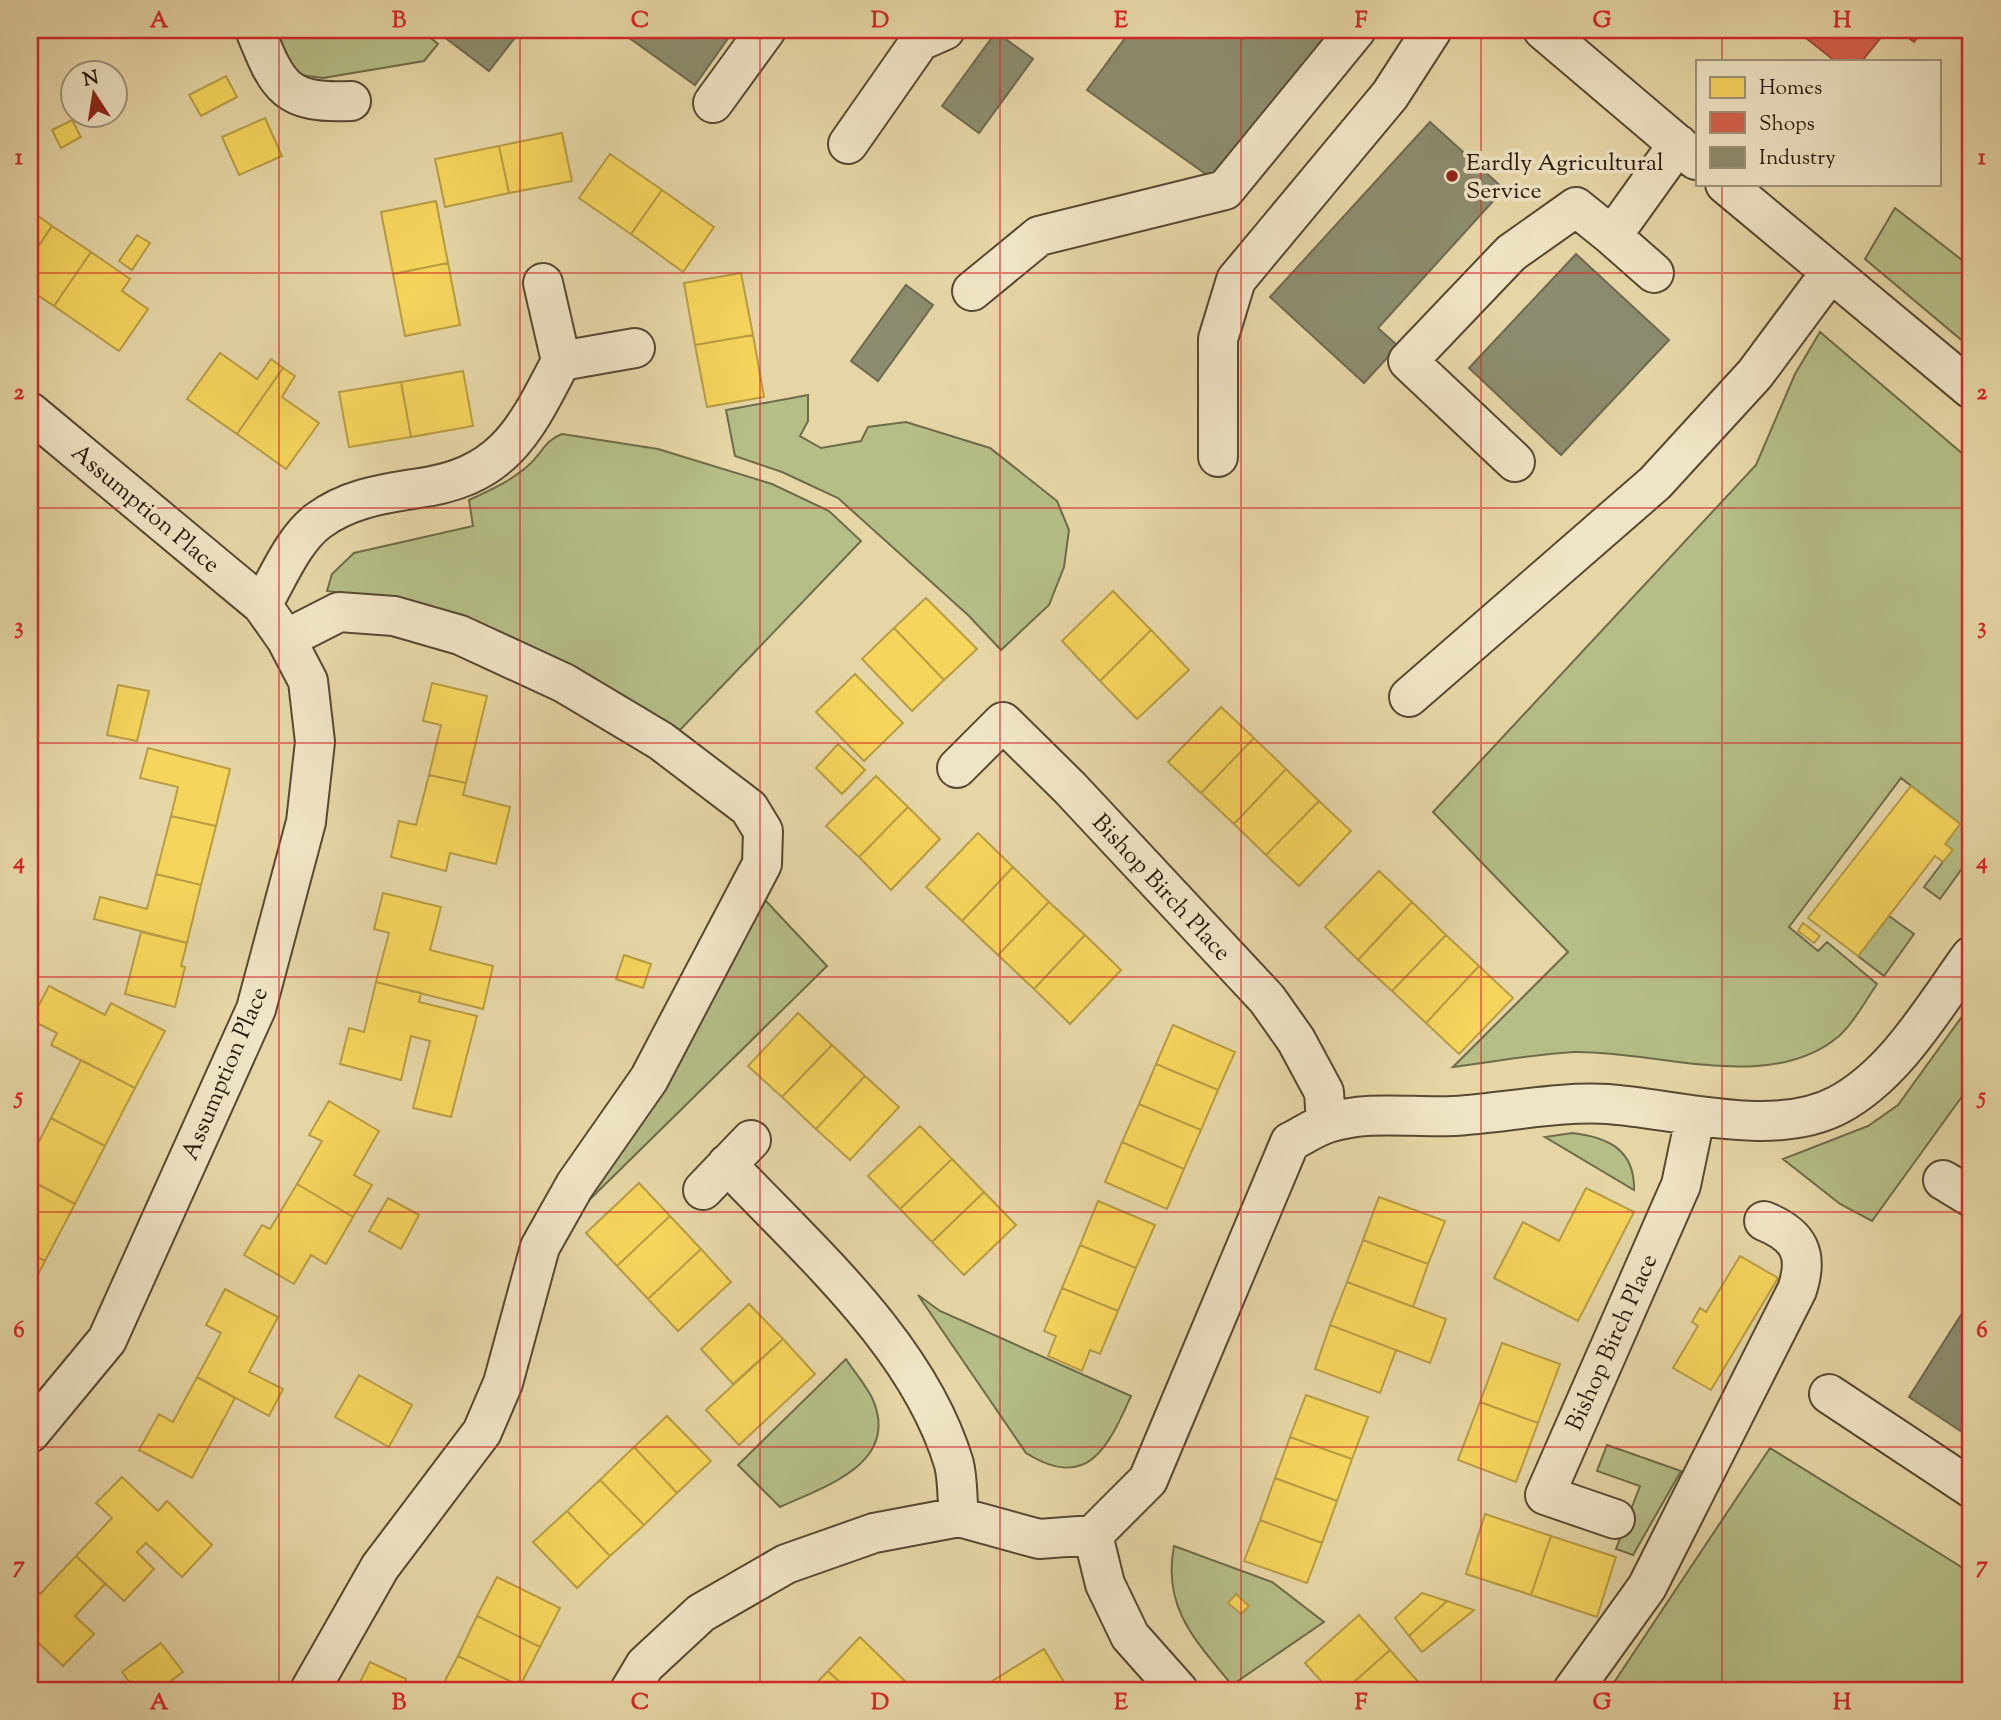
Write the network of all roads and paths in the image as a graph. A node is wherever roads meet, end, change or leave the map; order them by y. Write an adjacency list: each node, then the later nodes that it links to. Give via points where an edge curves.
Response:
1 (256, 30): 7 (street, via 270,66 296,97)
2 (766, 30): 8 (street)
3 (945, 30): 9 (street, via 920,41)
4 (1356, 30): 16 (street, via 1225,190 1039,236)
5 (1432, 30): 21 (street, via 1390,95 1236,280 1218,339)
6 (1543, 30): 10 (street)
7 (351, 101)
8 (713, 103)
9 (848, 144)
10 (1688, 153): 12 (street)
11 (1727, 186): 14 (street)
12 (1612, 236): 13 (street); 22 (street, via 1576,207 1511,253 1408,361)
13 (1654, 273)
14 (1830, 273): 19 (street); 25 (street, via 1755,374 1655,483)
15 (543, 283): 18 (street)
16 (972, 291)
17 (635, 348): 18 (street)
18 (561, 361): 23 (street, via 512,444 480,471 444,485 378,494 317,521 299,541)
19 (1971, 389)
20 (30, 412): 23 (street, Assumption Place)
21 (1218, 457)
22 (1515, 462)
23 (262, 605): 24 (street, Assumption Place)
24 (286, 639): 33 (street, Assumption Place, via 308,681 315,742 306,822 256,1009 107,1340); 38 (street, via 339,612 394,616 460,635 564,683 661,741 749,808 763,831 762,864 649,1079 575,1185 540,1247 503,1383 482,1432 380,1567)
25 (1409, 697)
26 (957, 768): 29 (street, Bishop Birch Place, via 1003,722 1267,999 1324,1092)
27 (1971, 956): 28 (street, via 1877,1078 1837,1106 1790,1119)
28 (1695, 1118): 29 (street, via 1607,1104 1453,1116 1377,1114); 36 (street, Bishop Birch Place, via 1681,1185 1545,1495)
29 (1326, 1123): 37 (street, via 1290,1142 1148,1480)
30 (727, 1165): 35 (street, via 864,1310 929,1401 954,1466)
31 (1765, 1221): 41 (street, via 1785,1230 1800,1248 1804,1268 1797,1290 1647,1587)
32 (1829, 1394): 34 (street)
33 (30, 1433)
34 (1971, 1488)
35 (959, 1517): 37 (street, via 1038,1539); 39 (street, via 874,1533 786,1564 701,1613 645,1665)
36 (1615, 1519)
37 (1093, 1535): 40 (street, via 1105,1584 1130,1636)
38 (310, 1690)
39 (630, 1690)
40 (1178, 1690)
41 (1573, 1690)

